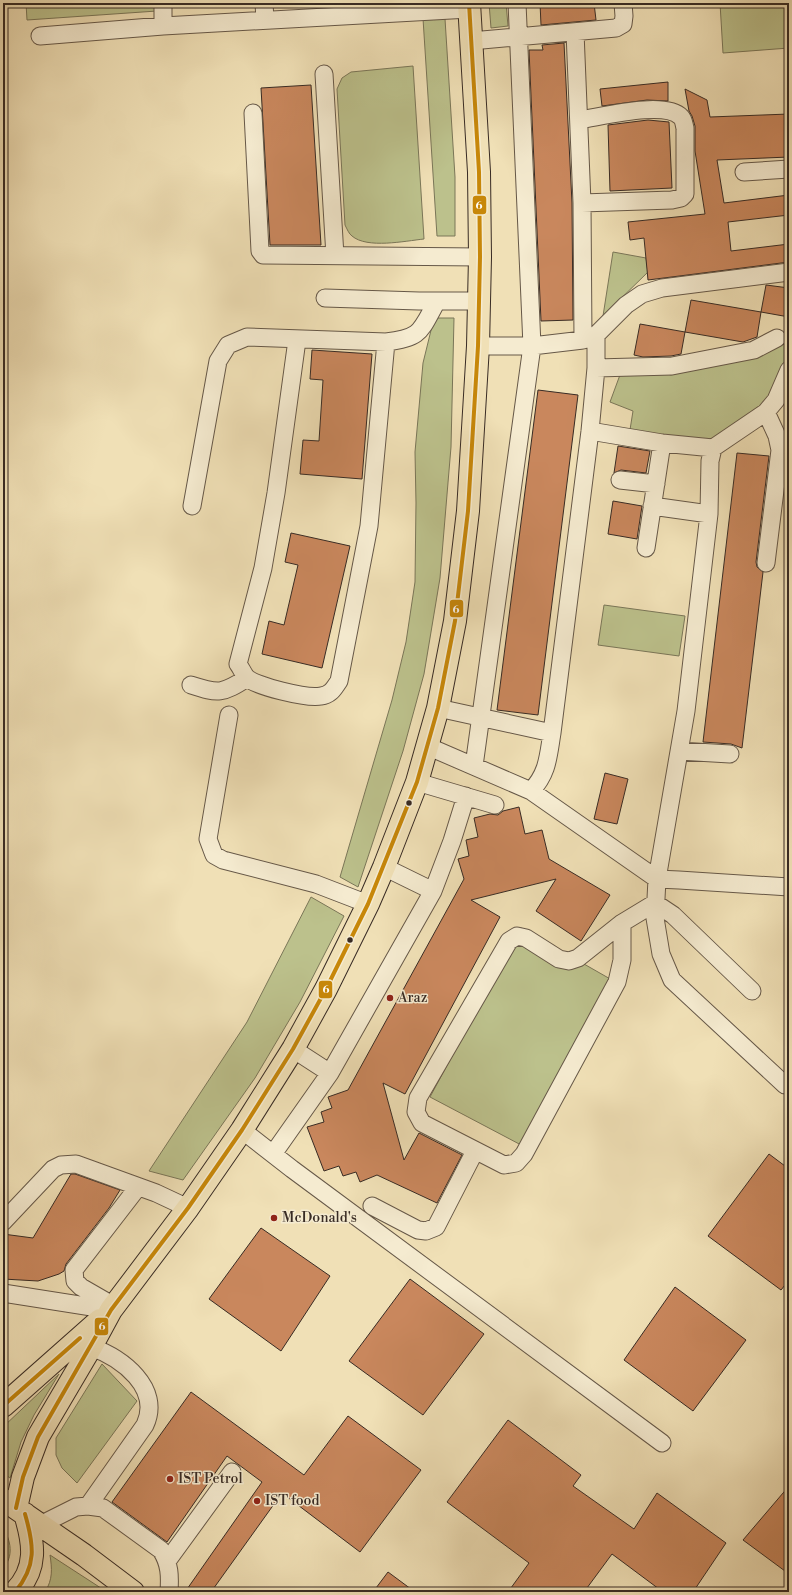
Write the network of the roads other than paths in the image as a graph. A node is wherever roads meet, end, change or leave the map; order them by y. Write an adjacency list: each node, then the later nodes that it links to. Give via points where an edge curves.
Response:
1 (163, 3): 7 (street)
2 (264, 3): 6 (street)
3 (517, 3): 10 (street)
4 (623, 3): 8 (street, via 623,24 616,28)
5 (469, 6): 6 (street); 11 (main road)
6 (265, 20): 7 (street)
7 (163, 26): 9 (street)
8 (575, 32): 10 (street); 14 (street)
9 (40, 36)
10 (519, 36): 11 (street); 29 (street)
11 (471, 41): 19 (main road, via 479,172)
12 (324, 74): 18 (street)
13 (253, 113): 18 (street, via 260,251 263,255)
14 (579, 120): 17 (street); 17 (street, via 638,110 663,109 675,112 682,118 685,128 685,194 681,198)
15 (789, 169): 16 (street)
16 (744, 172)
17 (582, 203): 24 (street)
18 (335, 256): 19 (street)
19 (480, 256): 23 (main road)
20 (789, 272): 24 (street, via 662,288 642,294)
21 (325, 298): 22 (street)
22 (437, 301): 23 (street); 27 (street, via 421,330 413,337)
23 (479, 301): 28 (main road)
24 (590, 337): 29 (street); 30 (street)
25 (777, 338): 30 (street, via 754,350 672,366)
26 (297, 340): 27 (street); 38 (street, via 247,337 228,346 218,361); 43 (street, via 263,568 238,664)
27 (386, 342): 43 (street, via 369,526 338,680 331,692 306,697 259,684)
28 (478, 346): 29 (street); 45 (main road, via 463,563)
29 (532, 346): 47 (street)
30 (596, 368): 33 (street)
31 (789, 370): 32 (street, via 776,400)
32 (766, 412): 35 (street); 42 (street, via 777,436 780,450)
33 (590, 431): 34 (street); 48 (street)
34 (662, 443): 35 (street); 37 (street)
35 (713, 448): 40 (street, via 710,461)
36 (620, 480): 37 (street)
37 (656, 484): 39 (street)
38 (192, 506)
39 (652, 506): 40 (street); 41 (street)
40 (709, 514): 50 (street)
41 (646, 548)
42 (766, 563)
43 (247, 678): 44 (street, via 220,692 211,692)
44 (191, 685)
45 (438, 708): 47 (street); 49 (main road)
46 (229, 715): 62 (street, via 208,839 214,855 223,860 316,884)
47 (481, 718): 48 (street); 52 (street)
48 (552, 734): 54 (street, via 544,773 540,782)
49 (427, 746): 52 (street); 53 (main road)
50 (679, 751): 51 (street); 58 (street)
51 (730, 754)
52 (474, 766): 54 (street)
53 (417, 782): 55 (street); 57 (main road)
54 (531, 790): 58 (street)
55 (466, 796): 56 (street); 60 (street)
56 (495, 805)
57 (384, 867): 60 (street); 62 (main road)
58 (657, 879): 59 (street); 61 (street)
59 (789, 887)
60 (433, 891): 66 (street)
61 (655, 903): 63 (street); 64 (street, via 673,915); 67 (street, via 661,954 672,980)
62 (368, 904): 65 (main road)
63 (622, 923): 69 (street, via 622,960 617,982 524,1154 516,1164 504,1165); 69 (street, via 578,958 569,961 559,959 526,938 517,936 509,941 418,1098 416,1112 422,1123)
64 (752, 991)
65 (293, 1050): 66 (street); 68 (main road)
66 (330, 1072): 70 (street)
67 (785, 1085)
68 (242, 1130): 70 (street); 73 (main road)
69 (475, 1151): 72 (street, via 436,1227 426,1231 418,1230)
70 (273, 1154): 79 (street)
71 (138, 1187): 73 (street); 74 (street, via 76,1164 61,1165 52,1169); 76 (street, via 74,1270 75,1281 81,1287)
72 (372, 1206)
73 (188, 1208): 76 (main road)
74 (3, 1222)
75 (3, 1293): 76 (street)
76 (113, 1308): 77 (main road)
77 (85, 1343): 78 (main road); 81 (street, via 121,1362 148,1395 150,1406 145,1425); 82 (main road, via 38,1437 23,1477)
78 (3, 1406)
79 (662, 1443)
80 (232, 1472): 83 (street)
81 (88, 1506): 82 (street); 83 (street, via 103,1508 162,1550)
82 (21, 1511): 84 (main road, via 29,1528 32,1545 31,1568 23,1584); 85 (main road)
83 (168, 1560): 86 (street)
84 (14, 1592)
85 (133, 1592)
86 (169, 1592)

